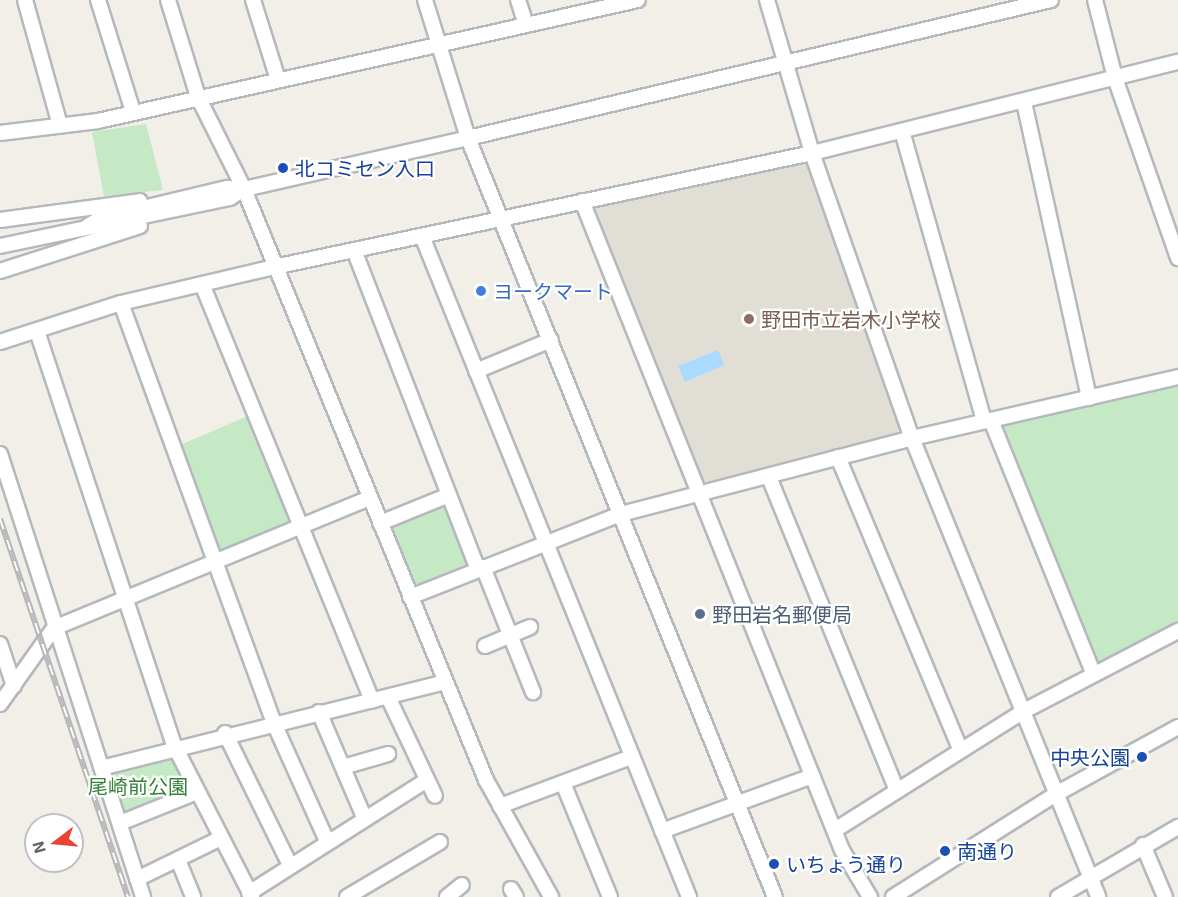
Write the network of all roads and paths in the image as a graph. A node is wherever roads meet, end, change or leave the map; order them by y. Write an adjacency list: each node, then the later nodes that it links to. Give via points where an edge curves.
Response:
1 (25, 0): 21 (street)
2 (98, 0): 20 (street)
3 (168, 0): 18 (street)
4 (253, 0): 17 (street)
5 (425, 0): 13 (street)
6 (518, 0): 12 (street)
7 (638, 0): 11 (street)
8 (767, 0): 15 (street)
9 (1051, 0): 15 (street)
10 (1095, 0): 16 (street)
11 (594, 5): 12 (street)
12 (526, 24): 13 (street)
13 (439, 42): 17 (street); 24 (street)
14 (1178, 62): 16 (street)
15 (789, 63): 24 (street); 25 (street)
16 (1115, 78): 19 (street); 34 (street)
17 (278, 80): 18 (street)
18 (198, 97): 20 (street); 26 (street)
19 (1024, 102): 22 (street); 44 (street)
20 (133, 112): 21 (street)
21 (60, 125): 23 (street)
22 (902, 131): 25 (street); 45 (street)
23 (0, 133)
24 (468, 138): 26 (street); 29 (street)
25 (812, 153): 27 (street); 46 (street)
26 (244, 189): 28 (street, via 230,198); 35 (street)
27 (582, 201): 29 (street); 50 (street)
28 (156, 210): 30 (street, via 139,200); 32 (street); 36 (street, via 137,228)
29 (501, 218): 31 (street); 40 (street)
30 (0, 220)
31 (422, 236): 33 (street); 42 (street)
32 (0, 246)
33 (354, 250): 35 (street); 51 (street)
34 (1178, 258)
35 (274, 267): 37 (street); 52 (street)
36 (0, 271)
37 (202, 284): 38 (street); 55 (street)
38 (121, 303): 39 (street); 57 (street)
39 (37, 331): 41 (street); 59 (street)
40 (551, 340): 42 (street); 53 (street)
41 (0, 342)
42 (476, 371): 56 (street)
43 (1178, 377): 44 (street)
44 (1089, 398): 45 (street)
45 (987, 421): 46 (street); 67 (street)
46 (912, 438): 48 (street); 74 (street)
47 (0, 454): 62 (street)
48 (838, 457): 49 (street); 80 (street)
49 (769, 477): 50 (street); 88 (street)
50 (698, 493): 53 (street); 85 (street)
51 (449, 495): 54 (street); 58 (street)
52 (370, 498): 54 (street); 55 (street)
53 (621, 514): 56 (street); 92 (street)
54 (380, 523): 60 (street)
55 (300, 525): 57 (street); 72 (street)
56 (545, 544): 58 (street); 82 (street)
57 (214, 561): 59 (street); 76 (street)
58 (481, 568): 60 (street); 64 (street)
59 (128, 595): 62 (street); 79 (street)
60 (410, 597): 68 (street)
61 (530, 627): 64 (street)
62 (54, 628): 69 (street); 83 (street)
63 (1178, 632): 67 (street)
64 (510, 635): 66 (street); 70 (street)
65 (0, 644): 69 (street)
66 (485, 646)
67 (1093, 673): 74 (street)
68 (445, 682): 71 (street); 93 (street)
69 (14, 686): 73 (street)
70 (533, 692)
71 (389, 699): 72 (street); 86 (street)
72 (372, 701): 75 (street)
73 (0, 704)
74 (1024, 711): 80 (street); 90 (street)
75 (319, 712): 76 (street); 84 (street)
76 (273, 722): 78 (street); 100 (street)
77 (1178, 727): 90 (street)
78 (225, 733): 79 (street); 104 (street)
79 (174, 745): 83 (street); 89 (street)
80 (960, 749): 88 (street)
81 (388, 754): 84 (street)
82 (631, 757): 87 (street); 98 (street)
83 (105, 767): 95 (street)
84 (343, 767): 94 (street)
85 (812, 776): 92 (street); 97 (street)
86 (427, 780): 91 (street); 94 (street)
87 (563, 783): 93 (street); 114 (street)
88 (897, 791): 97 (street)
89 (197, 792): 95 (street); 99 (street)
90 (1056, 794): 105 (street); 118 (street)
91 (435, 796)
92 (738, 804): 98 (street); 116 (street)
93 (500, 806): 113 (street)
94 (364, 817): 100 (street)
95 (120, 823): 106 (street)
96 (1178, 827): 102 (street)
97 (835, 830): 117 (street)
98 (662, 831): 115 (street)
99 (220, 838): 103 (street); 108 (street)
100 (327, 841): 104 (street)
101 (440, 842): 111 (street)
102 (1143, 845): 105 (street); 121 (street)
103 (179, 862): 106 (street); 110 (street)
104 (290, 865): 108 (street)
105 (1089, 877): 119 (street); 120 (street)
106 (137, 879): 109 (street)
107 (462, 885): 112 (street)
108 (250, 895)
109 (143, 897)
110 (193, 897)
111 (347, 897)
112 (447, 897)
113 (550, 897)
114 (610, 897)
115 (689, 897)
116 (775, 897)
117 (870, 897)
118 (893, 897)
119 (1058, 897)
120 (1098, 897)
121 (1165, 897)

